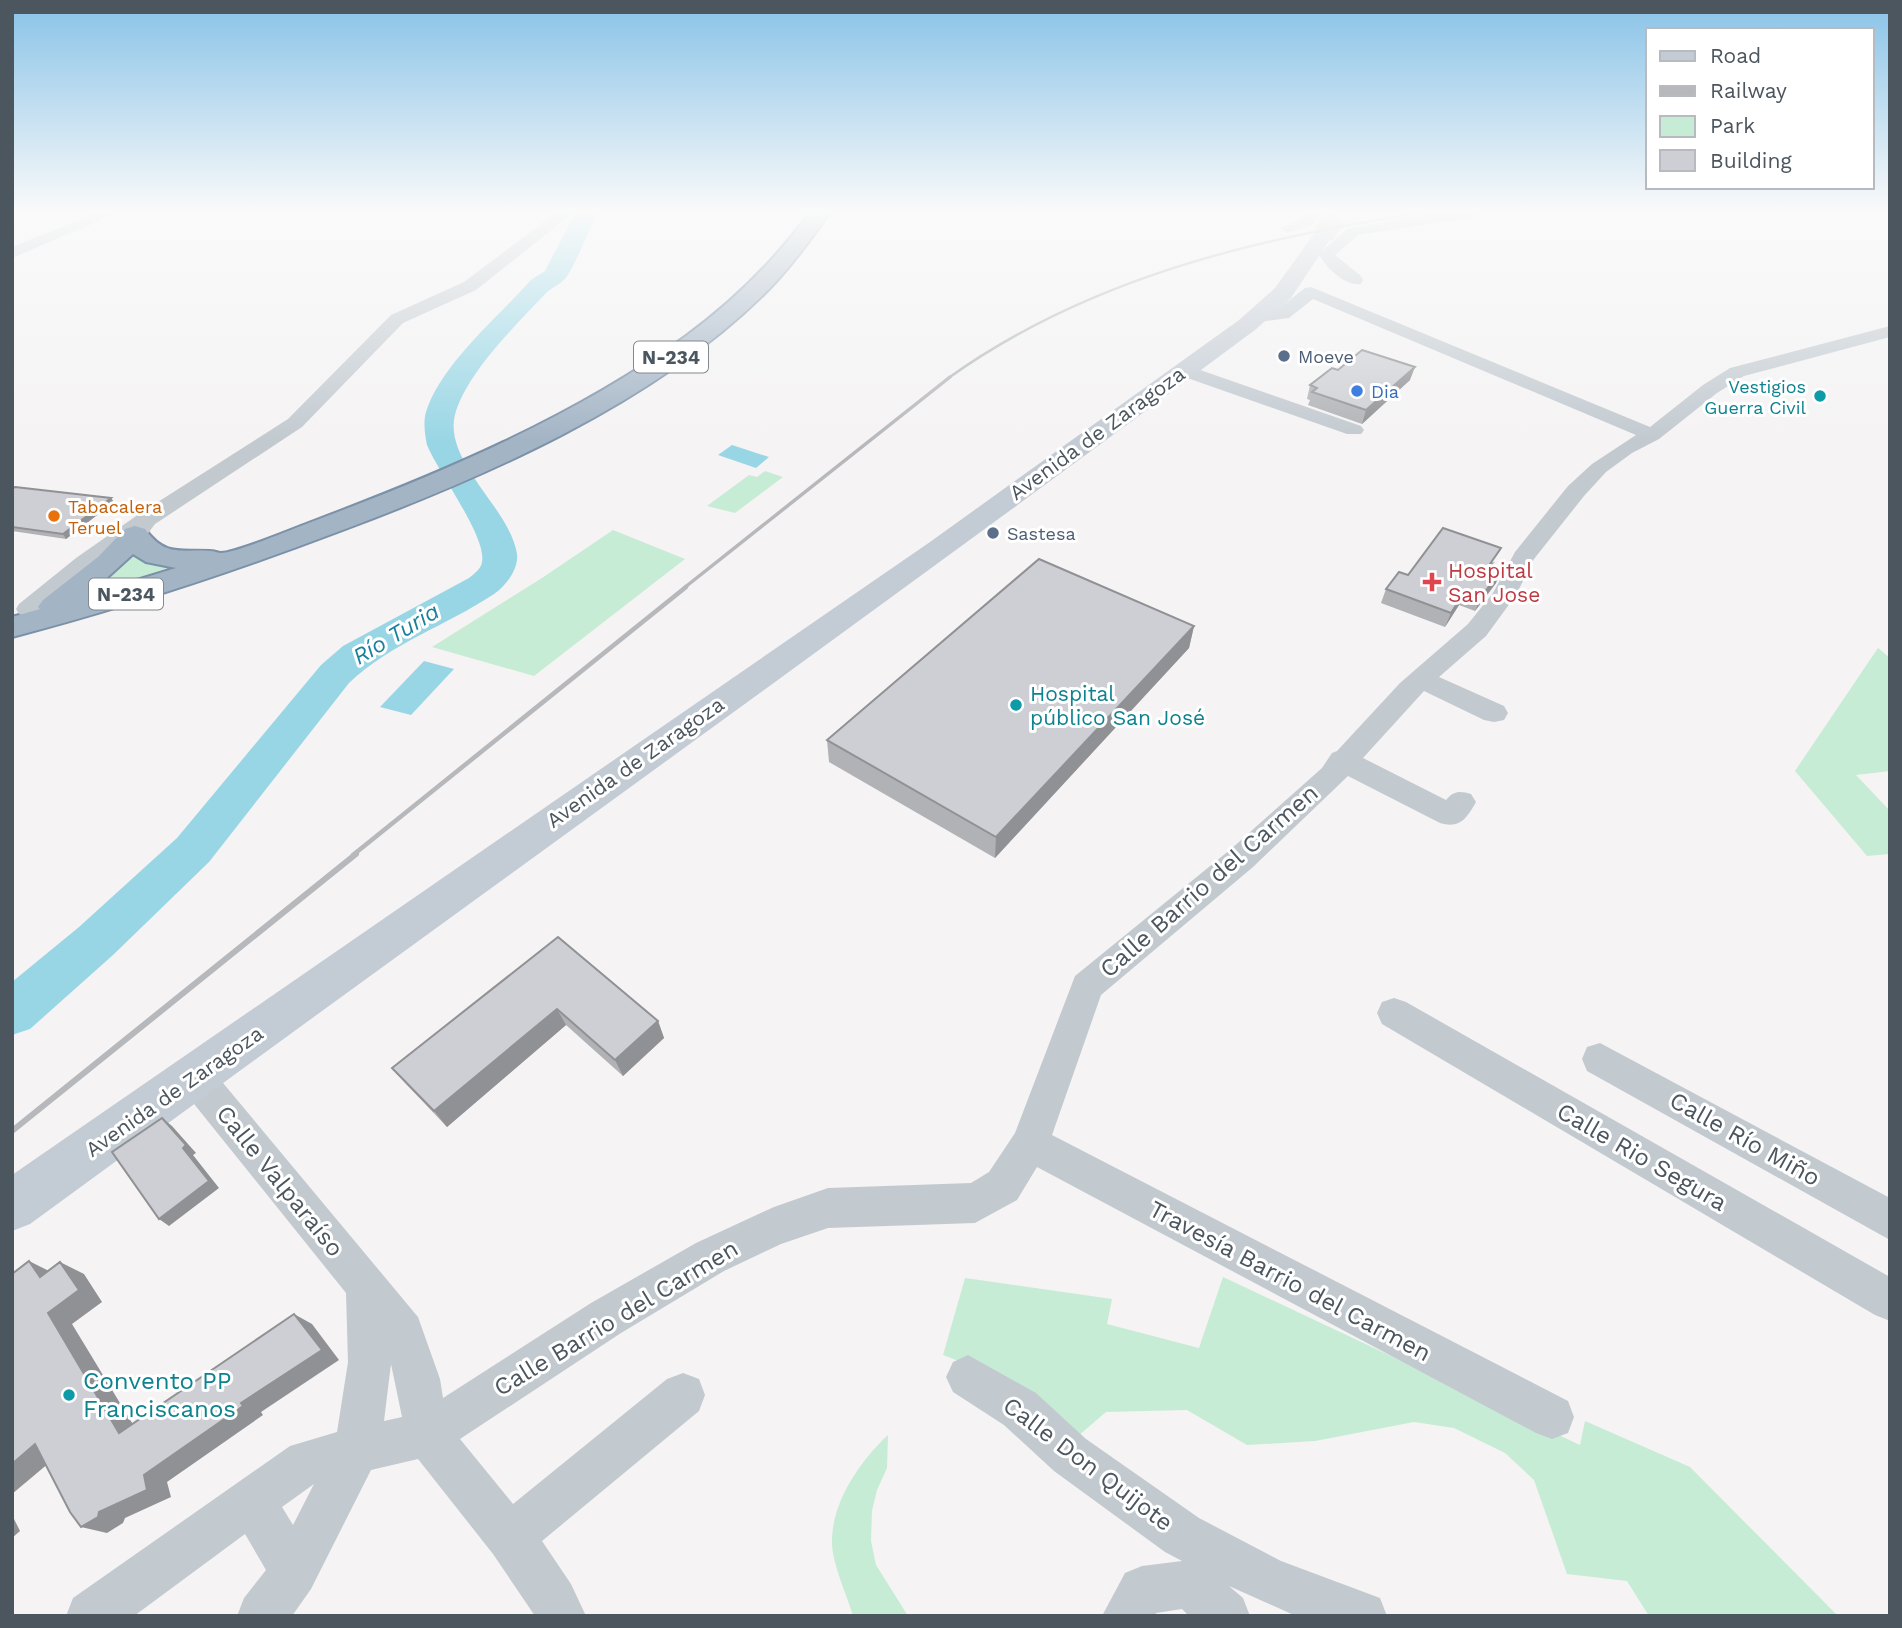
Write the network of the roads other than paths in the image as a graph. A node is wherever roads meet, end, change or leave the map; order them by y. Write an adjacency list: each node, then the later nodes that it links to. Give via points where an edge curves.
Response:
1 (466, 289): 11 (street, via 397,319 295,423)
2 (757, 289): 12 (highway, N-234, via 696,340 625,387 489,459 409,496)
3 (1286, 289): 6 (main road, Avenida de Zaragoza)
4 (1315, 289): 5 (street, Avenida de Zaragoza)
5 (1311, 292): 6 (street, Avenida de Zaragoza, via 1283,314); 10 (street)
6 (1258, 317): 8 (main road, Avenida de Zaragoza)
7 (1890, 331): 10 (street, Calle Barrio del Carmen, via 1737,372)
8 (1183, 370): 9 (street); 20 (main road, Avenida de Zaragoza, via 941,548)
9 (1354, 430)
10 (1652, 435): 14 (street, Calle Barrio del Carmen, via 1599,468 1576,491 1522,557 1492,612)
11 (141, 527): 12 (highway, via 138,545 163,557 194,561); 13 (highway, via 109,563 68,597 44,613)
12 (238, 558): 13 (highway, N-234)
13 (18, 621)
14 (1421, 679): 15 (street); 16 (street, Calle Barrio del Carmen)
15 (1494, 713)
16 (1342, 760): 17 (street, via 1451,815); 21 (street, Calle Barrio del Carmen, via 1332,775 1242,858 1087,986)
17 (1461, 802)
18 (1394, 1013): 25 (street, Calle Rio Segura)
19 (1600, 1059): 23 (street, Calle Río Miño)
20 (195, 1077): 22 (main road, Avenida de Zaragoza); 24 (street, Calle Valparaíso)
21 (1030, 1143): 28 (street, Travesía Barrio del Carmen); 29 (street, Calle Barrio del Carmen, via 1003,1186 975,1203 828,1208 799,1216 710,1257)
22 (12, 1206)
23 (1890, 1220)
24 (366, 1286): 29 (street, Calle Valparaíso, via 403,1332 418,1380); 30 (street, via 370,1362)
25 (1890, 1300)
26 (968, 1377): 39 (street, Calle Don Quijote, via 1020,1409 1070,1455 1182,1535 1269,1581)
27 (683, 1395): 32 (street)
28 (1552, 1417)
29 (427, 1434): 30 (street); 32 (street)
30 (357, 1449): 31 (street, via 306,1462); 33 (street)
31 (251, 1500): 33 (street); 35 (street)
32 (510, 1537): 34 (street)
33 (293, 1572): 36 (street)
34 (550, 1611)
35 (91, 1616)
36 (262, 1616)
37 (1127, 1616): 38 (street, via 1142,1590 1191,1584)
38 (1225, 1616)
39 (1362, 1616)

